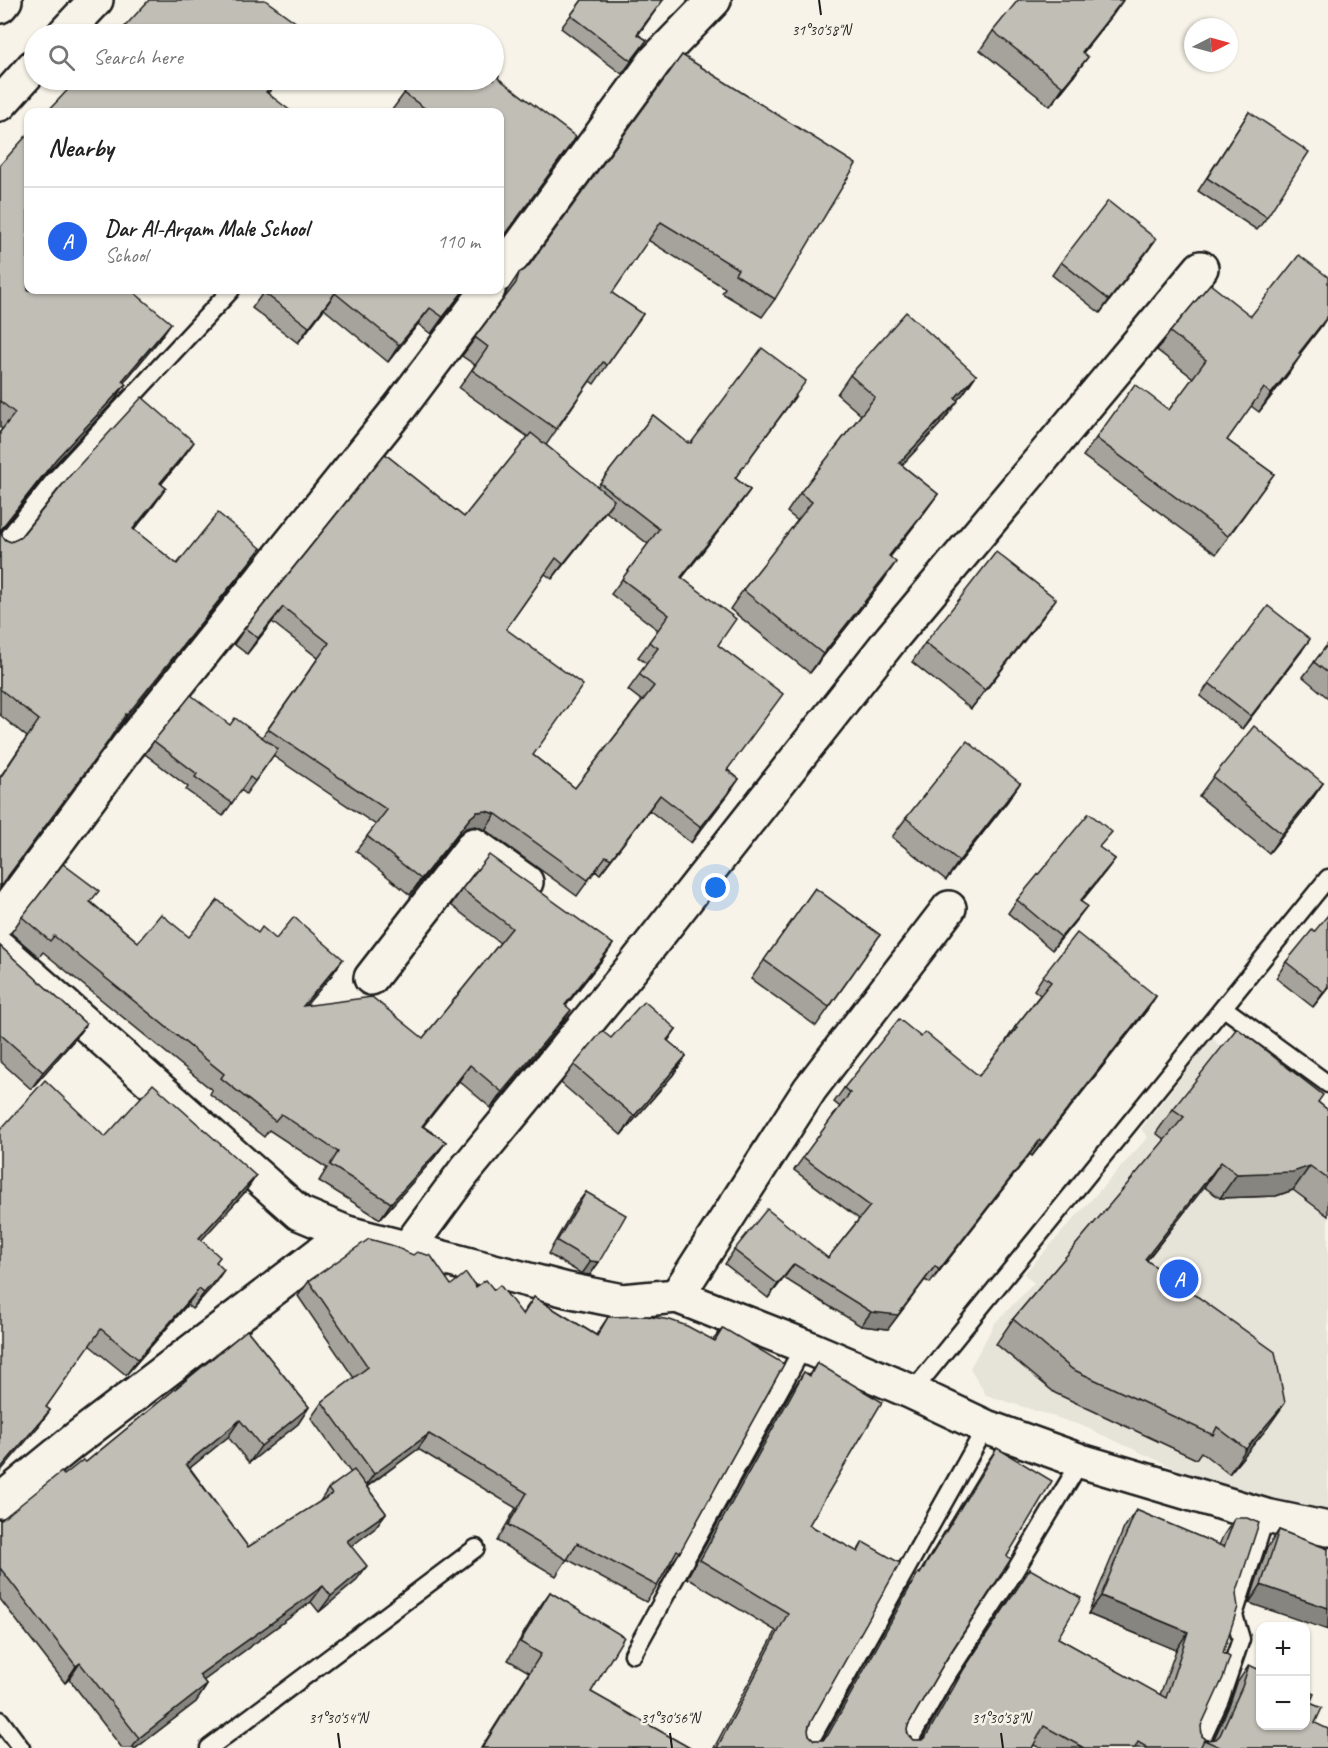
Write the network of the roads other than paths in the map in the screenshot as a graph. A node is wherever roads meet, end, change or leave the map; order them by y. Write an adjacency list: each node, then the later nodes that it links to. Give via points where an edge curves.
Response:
1 (5, 0): 4 (street)
2 (96, 0): 5 (street)
3 (714, 0): 9 (street, via 655,61)
4 (0, 6)
5 (73, 24)
6 (24, 77): 7 (street)
7 (0, 104)
8 (1201, 268): 22 (street, via 627,955)
9 (504, 269)
10 (227, 294): 12 (lane, via 52,483)
11 (485, 294): 16 (street, via 400,407 128,746)
12 (0, 548)
13 (1328, 878): 19 (lane)
14 (551, 900): 18 (street, via 474,845)
15 (949, 908): 23 (street, via 810,1089)
16 (0, 919)
17 (0, 948): 21 (street, via 299,1213)
18 (371, 978)
19 (1224, 1008): 20 (lane); 25 (lane)
20 (1328, 1084)
21 (347, 1233): 22 (street); 28 (street)
22 (408, 1248): 23 (street, via 622,1301)
23 (677, 1296): 24 (street)
24 (804, 1346): 25 (street); 32 (lane)
25 (912, 1392): 26 (street)
26 (986, 1427): 27 (street); 36 (lane)
27 (1081, 1461): 29 (street); 37 (lane)
28 (0, 1501)
29 (1266, 1515): 30 (street); 38 (lane, via 1234,1615 1241,1639)
30 (1328, 1529)
31 (476, 1548): 35 (lane)
32 (633, 1654)
33 (0, 1720): 34 (lane)
34 (21, 1748)
35 (209, 1748)
36 (806, 1748)
37 (905, 1748)
38 (1198, 1748)

